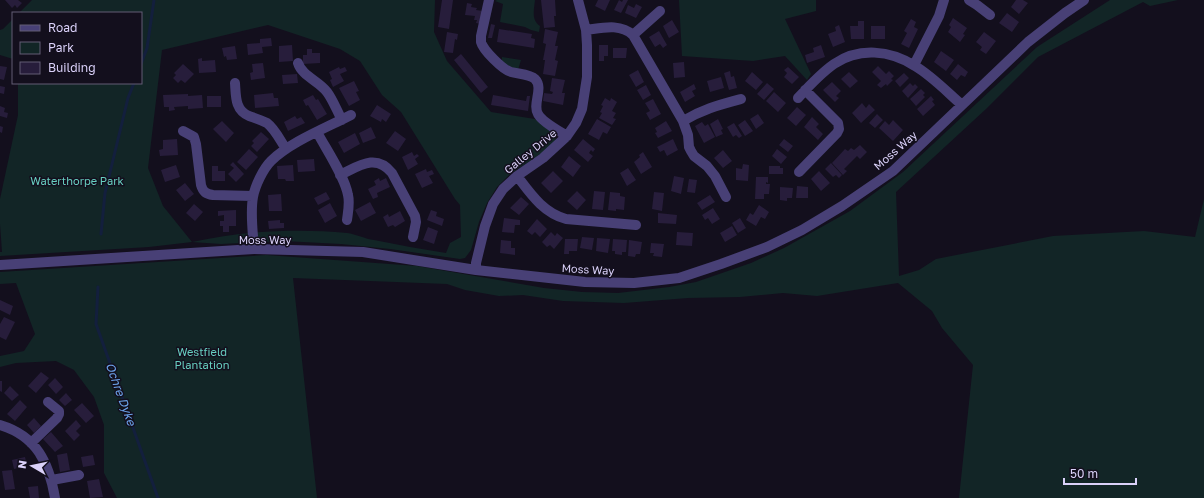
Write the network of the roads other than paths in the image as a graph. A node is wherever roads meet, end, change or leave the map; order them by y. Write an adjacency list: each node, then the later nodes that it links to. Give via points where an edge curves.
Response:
1 (489, 0): 22 (street, via 481,36 483,46 506,70 536,80 538,115)
2 (578, 0): 8 (street, Galley Drive)
3 (944, 0): 11 (street, via 939,16)
4 (969, 0): 7 (street)
5 (1084, 0): 16 (street, Moss Way, via 1028,42)
6 (660, 12): 9 (street)
7 (990, 15)
8 (586, 30): 9 (street, via 614,27 628,30); 22 (street, Galley Drive, via 588,60 585,94 582,109)
9 (633, 35): 19 (street)
10 (298, 63): 18 (street, via 303,71 326,91)
11 (914, 65): 13 (street, via 889,55 865,52 834,64); 16 (street)
12 (235, 83): 23 (street, via 238,108 243,113 268,124)
13 (806, 90): 15 (street); 24 (street, via 838,123 839,129)
14 (741, 98): 19 (street, via 707,108)
15 (798, 98)
16 (962, 105): 34 (street, Moss Way, via 893,171 842,206 767,247 721,264 679,278 634,282 585,282)
17 (351, 115): 18 (street)
18 (342, 120): 21 (street)
19 (683, 121): 28 (street, via 691,151 715,176)
20 (183, 131): 27 (street, via 194,137 203,191 213,195)
21 (317, 132): 23 (street); 25 (street)
22 (567, 136): 26 (street, Galley Drive, via 543,158)
23 (286, 149): 27 (street, via 270,162)
24 (799, 172)
25 (340, 175): 29 (street, via 349,196); 31 (street, via 370,162 377,162 388,168 415,216)
26 (517, 176): 30 (street, via 544,207 559,217); 34 (street, Galley Drive, via 503,189 493,204 485,226)
27 (253, 196): 32 (street)
28 (726, 197)
29 (347, 220)
30 (636, 225)
31 (413, 237)
32 (254, 249): 33 (street, Moss Way); 34 (street, Moss Way, via 363,252)
33 (0, 265)
34 (476, 270)
35 (48, 402): 37 (street, via 59,411 58,418)
36 (0, 426): 37 (street, via 19,433)
37 (31, 442): 39 (street, via 47,466)
38 (80, 475): 39 (street)
39 (52, 480): 40 (street)
40 (55, 498)

